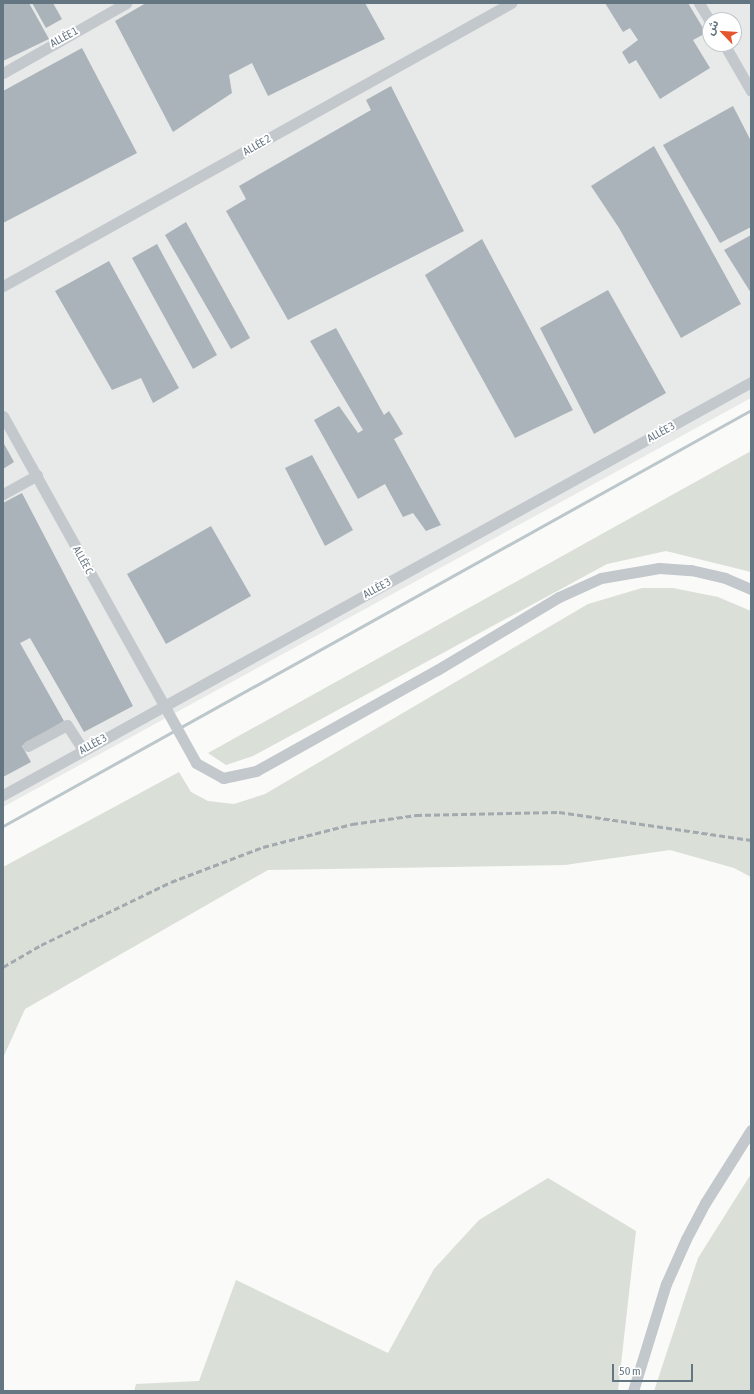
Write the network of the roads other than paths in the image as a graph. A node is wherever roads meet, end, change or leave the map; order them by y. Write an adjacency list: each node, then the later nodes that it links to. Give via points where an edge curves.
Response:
1 (126, 3): 6 (street, ALLÉE 1)
2 (511, 3): 8 (street, ALLÉE 2)
3 (699, 3): 4 (street)
4 (704, 12)
5 (729, 52): 7 (street)
6 (3, 73)
7 (751, 91)
8 (3, 286)
9 (751, 382): 14 (street, ALLÉE 3)
10 (3, 416): 11 (street, ALLÉE C)
11 (37, 475): 12 (street); 14 (street, ALLÉE C)
12 (3, 494)
13 (751, 589): 14 (street, ALLÉE C, via 725,578 691,570 659,568 601,578 559,597 437,670 256,771 223,778 196,763)
14 (164, 709): 16 (street, ALLÉE 3)
15 (28, 746): 16 (street, via 67,725)
16 (83, 750): 17 (street, ALLÉE 3)
17 (3, 795)
18 (751, 1130): 19 (street, via 705,1203 686,1239 666,1284)
19 (633, 1391)

